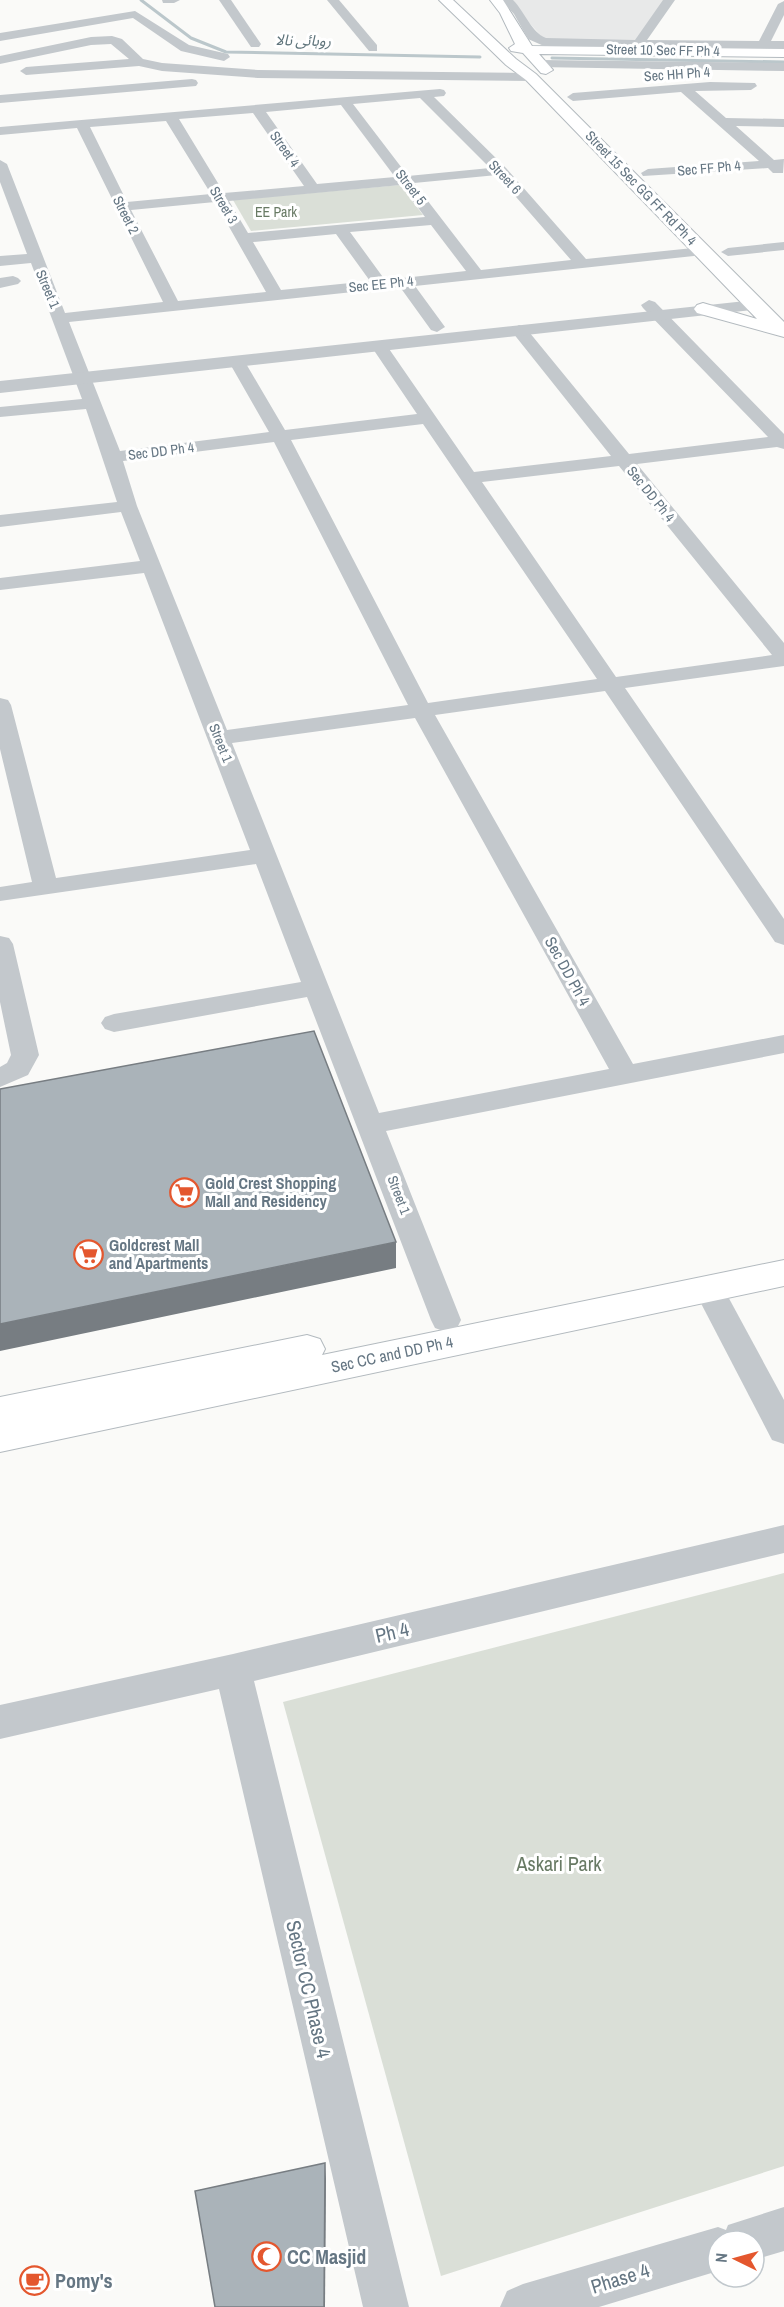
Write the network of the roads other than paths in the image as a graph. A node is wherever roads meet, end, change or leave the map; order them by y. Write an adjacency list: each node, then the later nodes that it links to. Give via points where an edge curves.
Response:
1 (174, 0): 8 (street)
2 (225, 0): 14 (street)
3 (333, 0): 18 (street)
4 (445, 0): 10 (main road)
5 (496, 0): 23 (main road, via 506,12)
6 (507, 0): 15 (street, via 536,40)
7 (669, 0): 15 (street)
8 (167, 1)
9 (784, 4): 16 (street)
10 (469, 22): 23 (main road); 23 (main road, Street 15 Sec GG FF Rd Ph 4, via 492,55)
11 (91, 28): 13 (street)
12 (0, 38): 20 (street, via 135,14 185,48)
13 (104, 40): 21 (street); 22 (street, via 118,42)
14 (255, 44)
15 (638, 44): 16 (street)
16 (763, 45): 17 (street)
17 (784, 47): 23 (main road)
18 (373, 48)
19 (784, 53): 23 (main road)
20 (236, 58)
21 (0, 60)
22 (139, 62): 25 (street); 26 (street)
23 (527, 63): 24 (street, Street 10 Sec FF Ph 4); 26 (street); 29 (street); 32 (main road); 57 (main road, Street 15 Sec GG FF Rd Ph 4)
24 (784, 67)
25 (12, 72)
26 (258, 74): 33 (street, via 243,79)
27 (761, 86): 28 (street, Sec HH Ph 4)
28 (684, 88): 32 (street, Sec HH Ph 4); 38 (street, Sec FF Ph 4)
29 (481, 90)
30 (458, 92): 31 (street)
31 (424, 95): 34 (street); 45 (street, Street 6)
32 (573, 98): 36 (main road)
33 (0, 99)
34 (344, 101): 35 (street); 47 (street, Street 5)
35 (256, 109): 37 (street); 48 (street, Street 4)
36 (590, 114)
37 (170, 116): 40 (street); 50 (street, Street 3)
38 (723, 122): 39 (street); 42 (street, Sec FF Ph 4)
39 (784, 123)
40 (82, 124): 41 (street); 51 (street, Street 2)
41 (0, 131)
42 (777, 163): 44 (street, Sec FF Ph 4); 46 (street, Sec FF Ph 4)
43 (0, 164): 58 (street, Street 1)
44 (644, 169): 49 (main road)
45 (501, 171): 47 (street); 60 (street, Street 6)
46 (784, 175)
47 (406, 181): 48 (street); 52 (street, Street 5)
48 (314, 189): 50 (street)
49 (664, 189)
50 (220, 198): 51 (street); 54 (street, Street 3)
51 (122, 207): 67 (street, Street 2)
52 (436, 220): 53 (street); 62 (street, Street 5)
53 (340, 229): 54 (street); 64 (street)
54 (244, 238): 65 (street, Street 3)
55 (784, 246): 56 (street)
56 (724, 248): 61 (main road)
57 (703, 251): 60 (street, Sec EE Ph 4); 66 (main road, Street 15 Sec GG FF Rd Ph 4)
58 (35, 258): 59 (street); 70 (street, Street 1)
59 (0, 261)
60 (582, 263): 62 (street, Sec EE Ph 4)
61 (742, 266)
62 (476, 274): 63 (street, Sec EE Ph 4)
63 (404, 282): 64 (street, Sec EE Ph 4); 71 (street)
64 (380, 284): 65 (street, Sec EE Ph 4)
65 (276, 295): 67 (street, Sec EE Ph 4)
66 (750, 300): 68 (street); 69 (street); 73 (main road, Street 15 Sec GG FF Rd Ph 4)
67 (173, 306): 70 (street, Sec EE Ph 4)
68 (653, 309): 69 (street); 71 (street); 72 (street); 83 (street)
69 (702, 309): 73 (main road)
70 (60, 318): 76 (street, Street 1)
71 (437, 327): 76 (street)
72 (519, 330): 74 (street); 85 (street, Sec DD Ph 4)
73 (784, 332)
74 (379, 346): 75 (street); 81 (street)
75 (237, 362): 76 (street); 82 (street, Sec DD Ph 4)
76 (79, 372): 77 (street); 78 (street); 79 (street, Street 1)
77 (0, 374)
78 (0, 387)
79 (91, 403): 80 (street); 84 (street, Street 1)
80 (0, 412)
81 (427, 418): 82 (street, Sec DD Ph 4); 86 (street)
82 (280, 436): 84 (street, Sec DD Ph 4); 95 (street, Sec DD Ph 4)
83 (783, 443): 85 (street)
84 (113, 457): 88 (street, Street 1)
85 (623, 460): 86 (street); 92 (street, Sec DD Ph 4)
86 (470, 478): 93 (street)
87 (0, 499): 89 (street)
88 (128, 506): 89 (street); 90 (street, Street 1)
89 (4, 521)
90 (151, 566): 91 (street); 96 (street, Street 1)
91 (0, 584)
92 (784, 658): 93 (street, Sec DD Ph 4)
93 (611, 684): 95 (street, Sec DD Ph 4); 100 (street)
94 (0, 705): 98 (street)
95 (423, 711): 96 (street, Sec DD Ph 4); 105 (street, Sec DD Ph 4)
96 (219, 738): 97 (street, Street 1)
97 (265, 855): 98 (street); 102 (street, Street 1)
98 (46, 887): 99 (street)
99 (0, 894)
100 (784, 937)
101 (0, 944): 106 (street, via 25,1055 18,1069)
102 (317, 987): 103 (street); 107 (street, Street 1)
103 (114, 1023)
104 (784, 1044): 105 (street)
105 (625, 1074): 107 (street)
106 (0, 1078)
107 (371, 1124): 111 (street, Street 1)
108 (784, 1250): 111 (main road, Sec CC and DD Ph 4)
109 (784, 1272): 110 (main road, Sec CC and DD Ph 4)
110 (708, 1288): 113 (street); 114 (main road, Sec CC and DD Ph 4)
111 (446, 1320): 112 (main road, Sec CC and DD Ph 4)
112 (0, 1412)
113 (784, 1431)
114 (0, 1437)
115 (784, 1539): 116 (street, Ph 4)
116 (233, 1670): 117 (street, Ph 4); 119 (street, Sector CC Phase 4)
117 (0, 1722)
118 (706, 2253): 120 (street, Phase 4)
119 (386, 2307)
120 (523, 2307)

